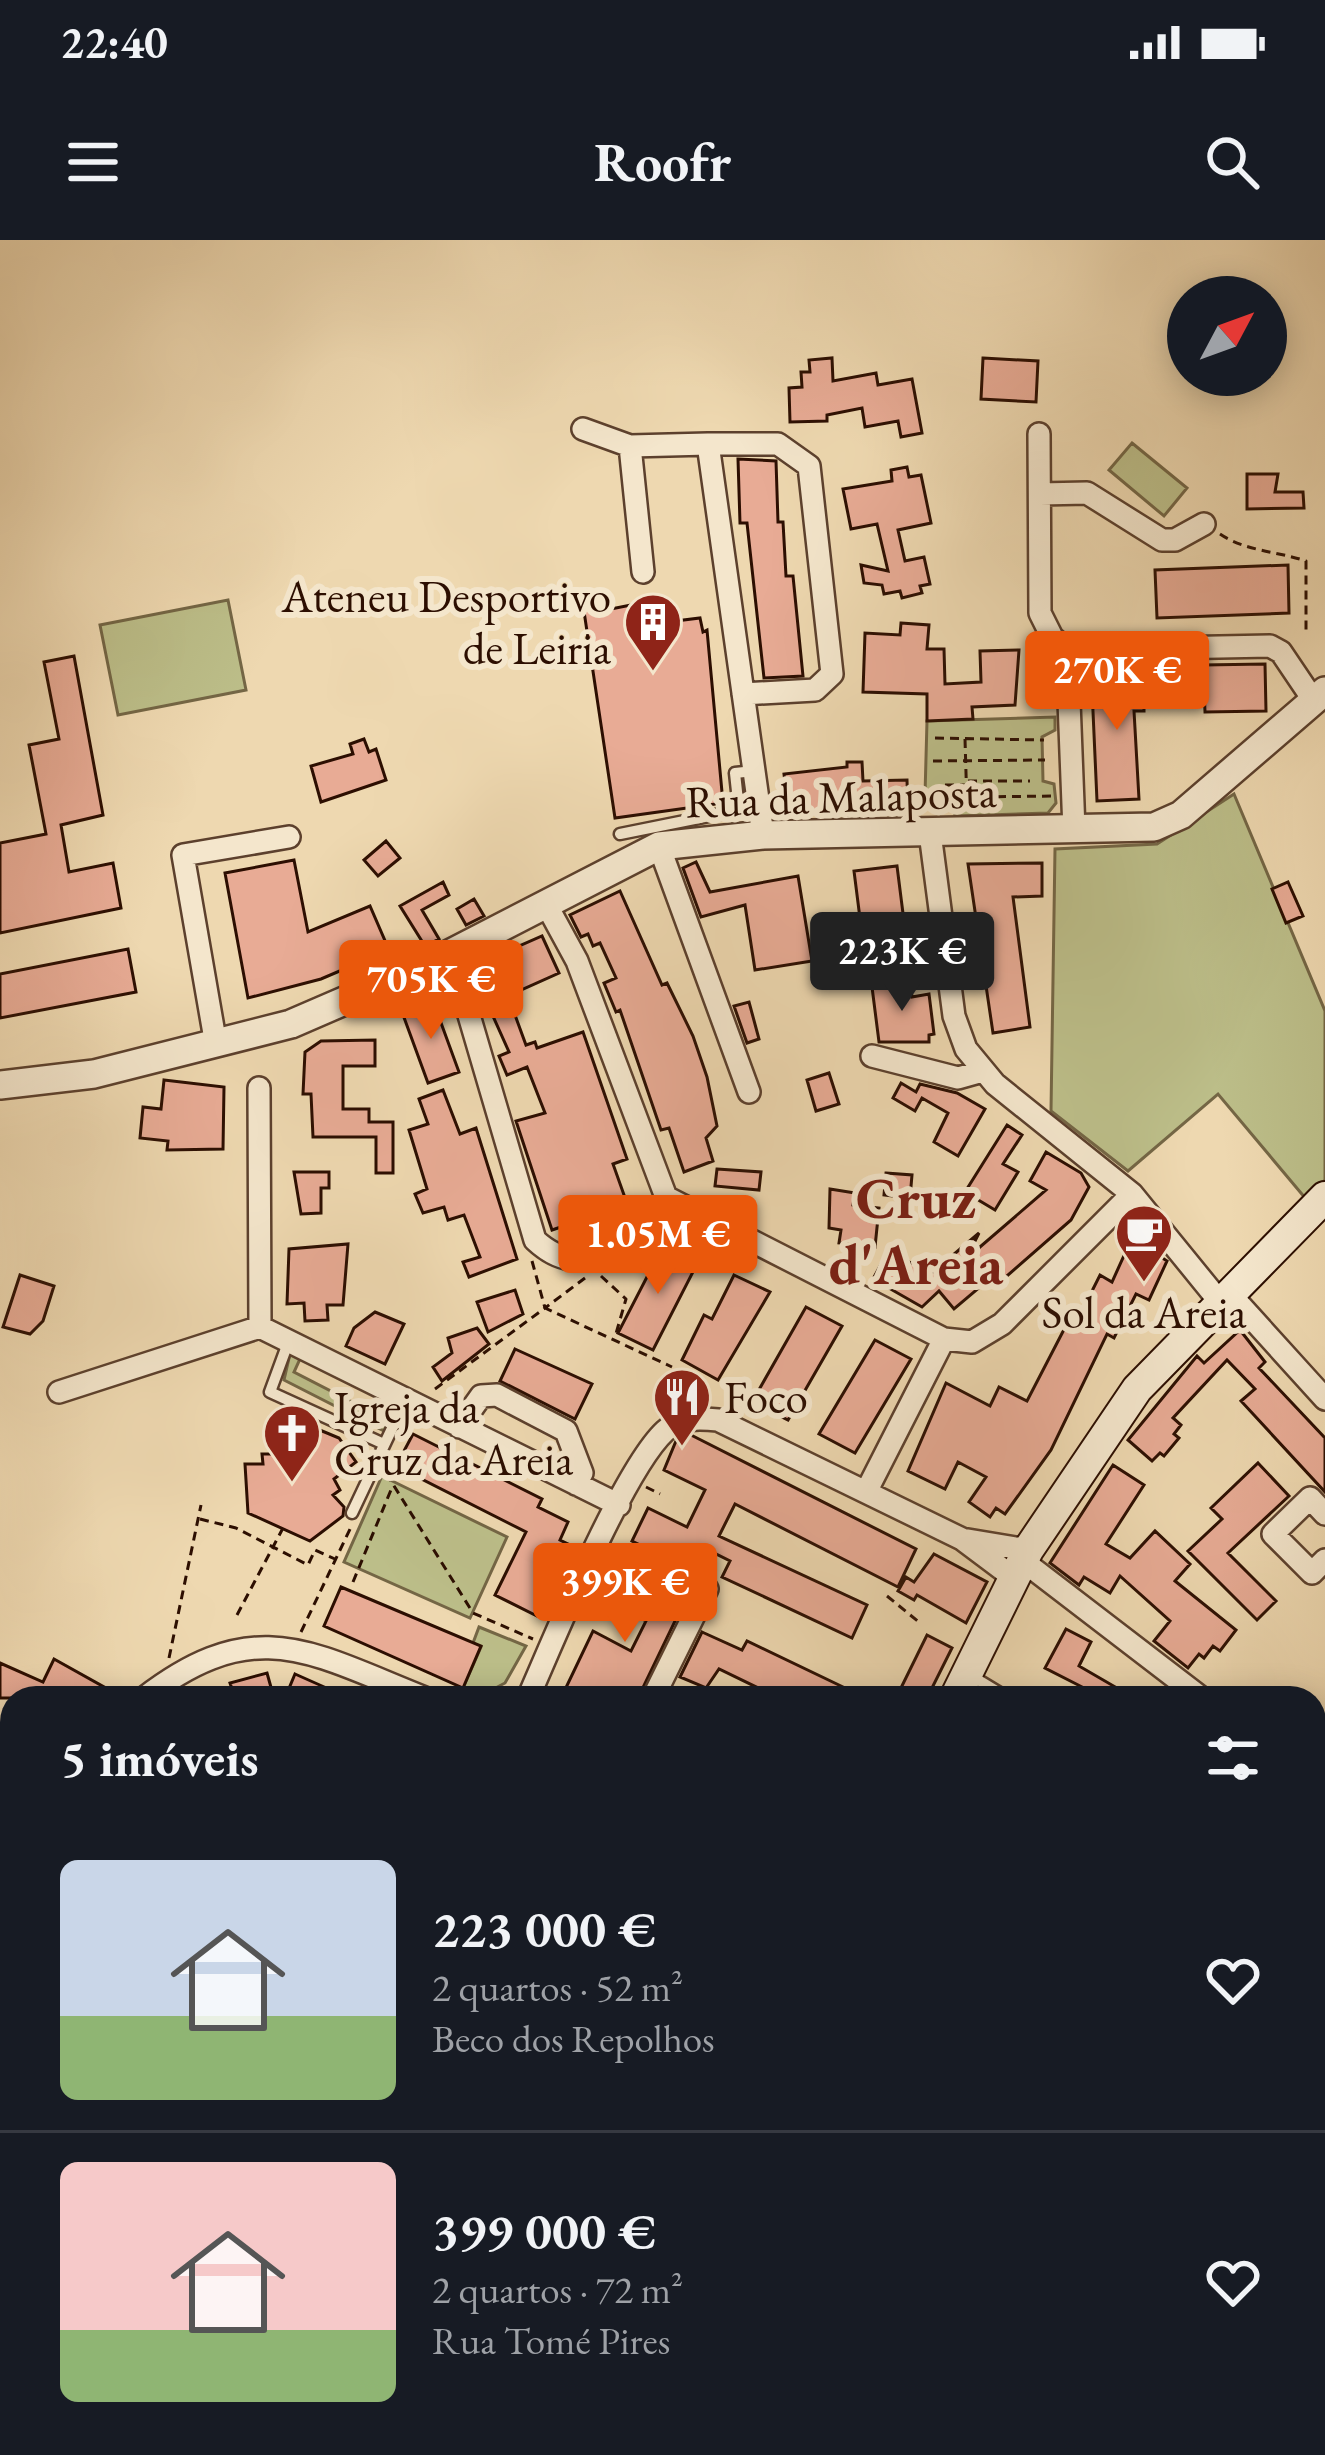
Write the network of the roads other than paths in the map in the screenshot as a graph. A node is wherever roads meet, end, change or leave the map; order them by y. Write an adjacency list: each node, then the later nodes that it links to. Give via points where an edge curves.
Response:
1 (584, 429): 4 (street)
2 (1039, 434): 5 (street)
3 (708, 444): 4 (street); 9 (street); 9 (street, via 778,444 809,466 832,674 815,689)
4 (630, 446): 7 (street)
5 (1040, 494): 6 (street, via 1087,493 1162,540); 8 (street, via 1040,613)
6 (1204, 524)
7 (643, 572)
8 (1067, 650): 10 (street, via 1270,646); 13 (street)
9 (743, 694): 11 (street)
10 (1320, 696): 13 (street, Rua da Malaposta, via 1166,824)
11 (754, 771): 12 (lane, via 735,773 740,810); 16 (street)
12 (700, 829): 16 (street, Rua da Malaposta); 18 (street, Rua da Malaposta)
13 (1075, 830): 14 (street, Rua da Malaposta)
14 (930, 833): 16 (street, Rua da Malaposta); 23 (street, via 954,1016)
15 (620, 834): 18 (lane)
16 (763, 835)
17 (289, 837): 21 (street, via 182,855)
18 (649, 842): 19 (street, Rua da Malaposta); 26 (street)
19 (546, 904): 20 (street, Rua da Malaposta); 28 (street, via 577,961)
20 (451, 954): 21 (street, Rua da Malaposta, via 325,1012); 28 (street, via 536,1240 568,1260 597,1260)
21 (216, 1045): 24 (street, Rua da Malaposta, via 94,1074)
22 (872, 1056): 23 (street, via 958,1078)
23 (983, 1071): 27 (street)
24 (0, 1085)
25 (259, 1088): 31 (street)
26 (749, 1092)
27 (1132, 1194): 30 (street); 32 (street, via 986,1337)
28 (666, 1197): 32 (street)
29 (1325, 1197): 30 (main road)
30 (1224, 1298): 35 (street); 46 (main road, via 1137,1389)
31 (260, 1328): 33 (street); 34 (street)
32 (944, 1339): 40 (street)
33 (288, 1343): 36 (street); 38 (lane, via 270,1392)
34 (59, 1393)
35 (1325, 1399)
36 (410, 1403): 37 (street); 38 (lane)
37 (459, 1427): 39 (street); 39 (street, via 481,1396 497,1395 566,1431 582,1473)
38 (384, 1444): 42 (lane)
39 (576, 1484): 41 (street)
40 (866, 1492): 41 (street, via 718,1420 694,1418 662,1433); 44 (street)
41 (619, 1505): 50 (street)
42 (354, 1514)
43 (1325, 1514): 45 (street, via 1310,1498 1273,1534 1312,1574)
44 (962, 1539): 46 (street); 46 (street)
45 (1325, 1560)
46 (1022, 1563): 52 (main road); 53 (street)
47 (707, 1588): 51 (street)
48 (168, 1686): 49 (street, via 250,1646 294,1646)
49 (395, 1686)
50 (533, 1686)
51 (659, 1686)
52 (961, 1686)
53 (1185, 1686)

